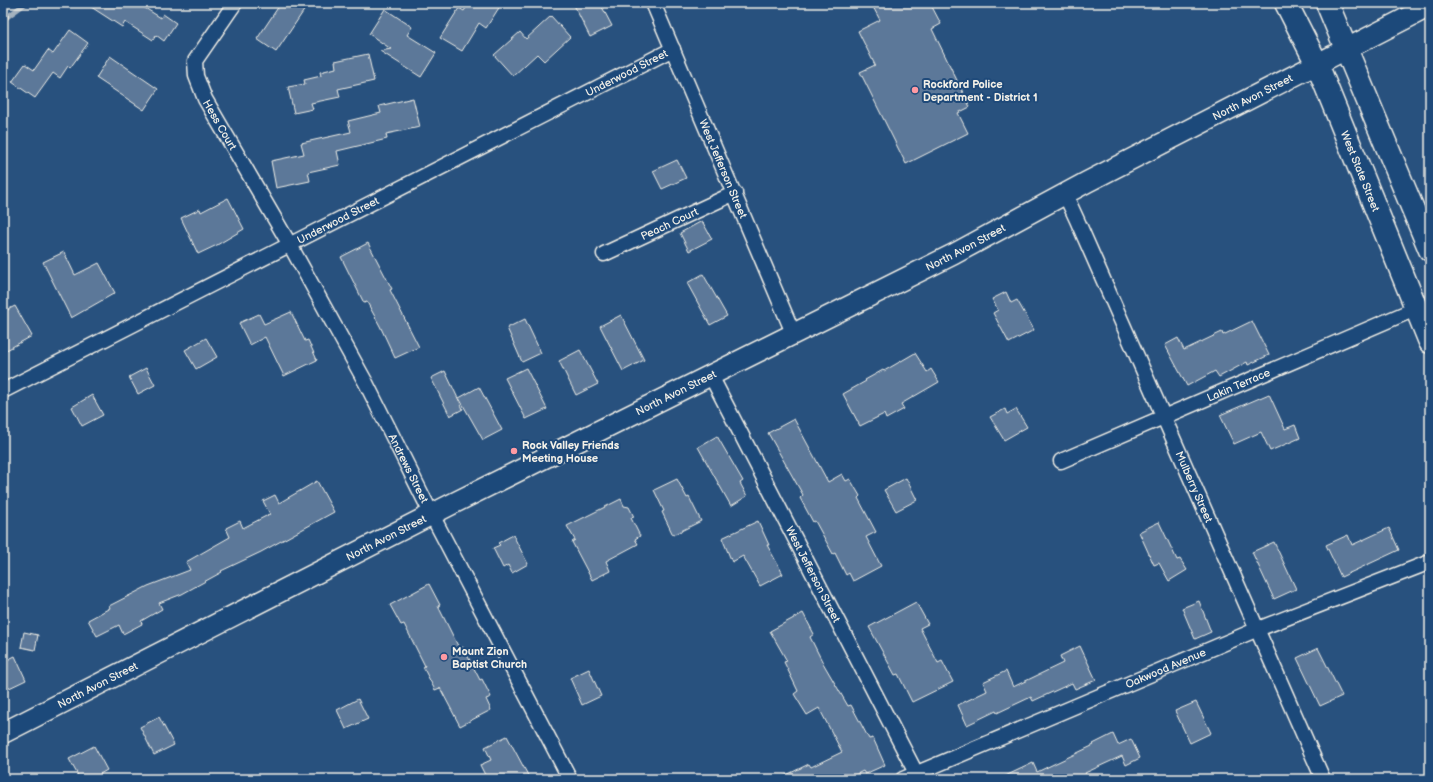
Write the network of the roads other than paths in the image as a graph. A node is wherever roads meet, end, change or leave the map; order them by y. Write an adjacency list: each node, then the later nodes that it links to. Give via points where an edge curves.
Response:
1 (235, 3): 11 (street, Hess Court, via 195,61 196,76 206,99)
2 (654, 3): 7 (street, West Jefferson Street)
3 (1286, 3): 8 (main road, West State Street)
4 (1328, 3): 6 (main road)
5 (1430, 6): 6 (street, North Avon Street)
6 (1347, 48): 8 (street, North Avon Street); 12 (main road)
7 (673, 49): 9 (street, West Jefferson Street); 11 (street, Underwood Street)
8 (1317, 64): 10 (street, North Avon Street); 14 (main road, West State Street)
9 (735, 193): 13 (street, Peach Court); 15 (street, West Jefferson Street)
10 (1064, 194): 15 (street, North Avon Street, via 954,254); 19 (street, Mulberry Street)
11 (290, 245): 18 (street, Underwood Street); 21 (street, Andrews Street, via 366,383)
12 (1430, 250)
13 (604, 254)
14 (1415, 308): 16 (main road, West State Street); 19 (street, Lakin Terrace)
15 (794, 335): 17 (street, North Avon Street)
16 (1430, 342)
17 (711, 376): 21 (street, North Avon Street); 25 (street, West Jefferson Street)
18 (3, 391)
19 (1164, 417): 20 (street, Lakin Terrace); 23 (street, Mulberry Street)
20 (1060, 461)
21 (432, 515): 24 (street, North Avon Street); 26 (street, Andrews Street)
22 (1430, 562): 23 (street, Oakwood Avenue)
23 (1258, 629): 25 (street, Oakwood Avenue); 27 (street, Mulberry Street)
24 (3, 733)
25 (910, 776)
26 (570, 779)
27 (1323, 779)

